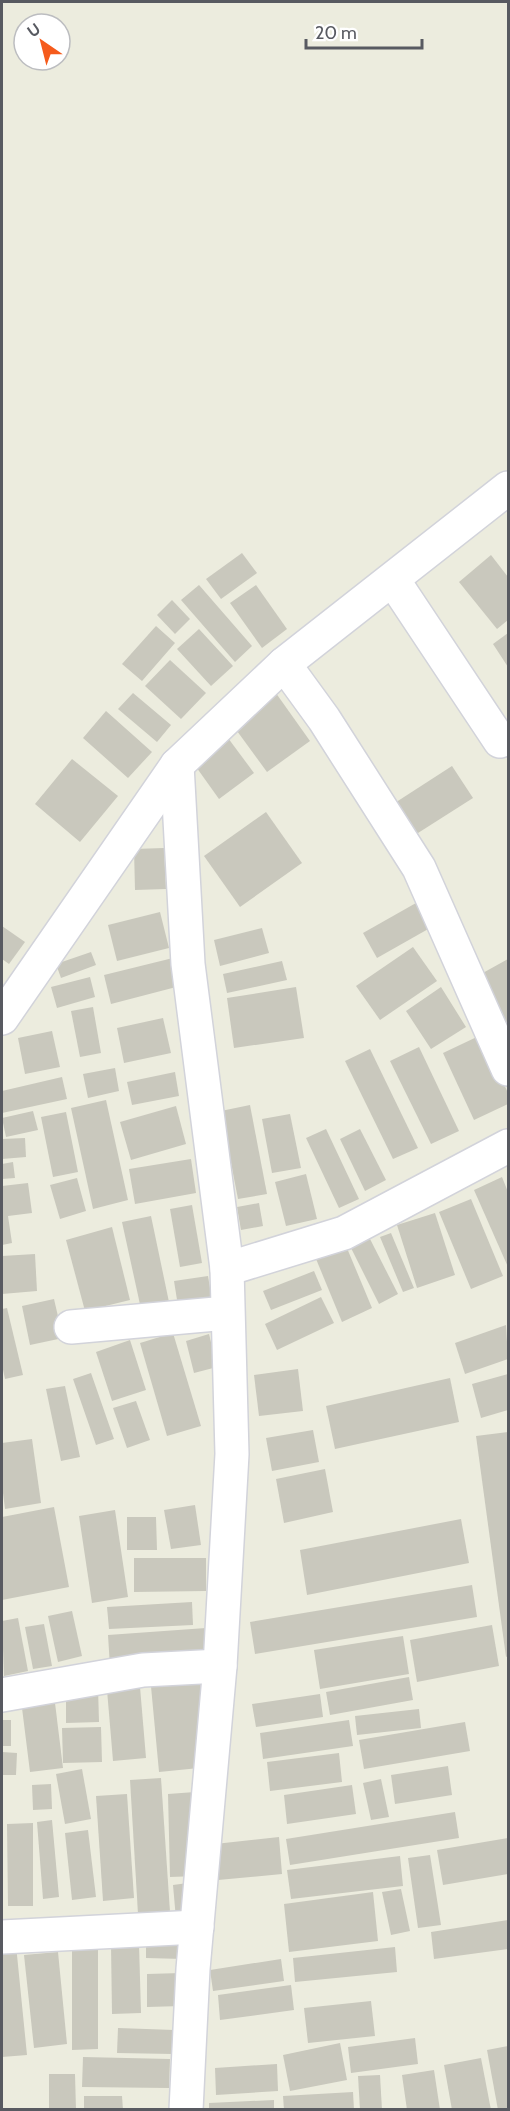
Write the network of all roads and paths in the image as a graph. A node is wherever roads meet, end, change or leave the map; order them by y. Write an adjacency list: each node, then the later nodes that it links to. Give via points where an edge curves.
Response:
1 (508, 488): 2 (street)
2 (393, 580): 3 (street); 4 (street)
3 (284, 664): 5 (street); 7 (street, via 324,719 419,868)
4 (500, 741)
5 (177, 765): 6 (street); 9 (street, via 188,964)
6 (2, 1018)
7 (508, 1069)
8 (508, 1146): 9 (street, via 344,1233)
9 (227, 1269): 10 (street)
10 (227, 1313): 11 (street); 12 (street, via 232,1454)
11 (70, 1327)
12 (220, 1666): 13 (street, via 143,1670); 14 (street)
13 (2, 1695)
14 (197, 1928): 15 (street); 16 (street)
15 (2, 1936)
16 (186, 2109)

